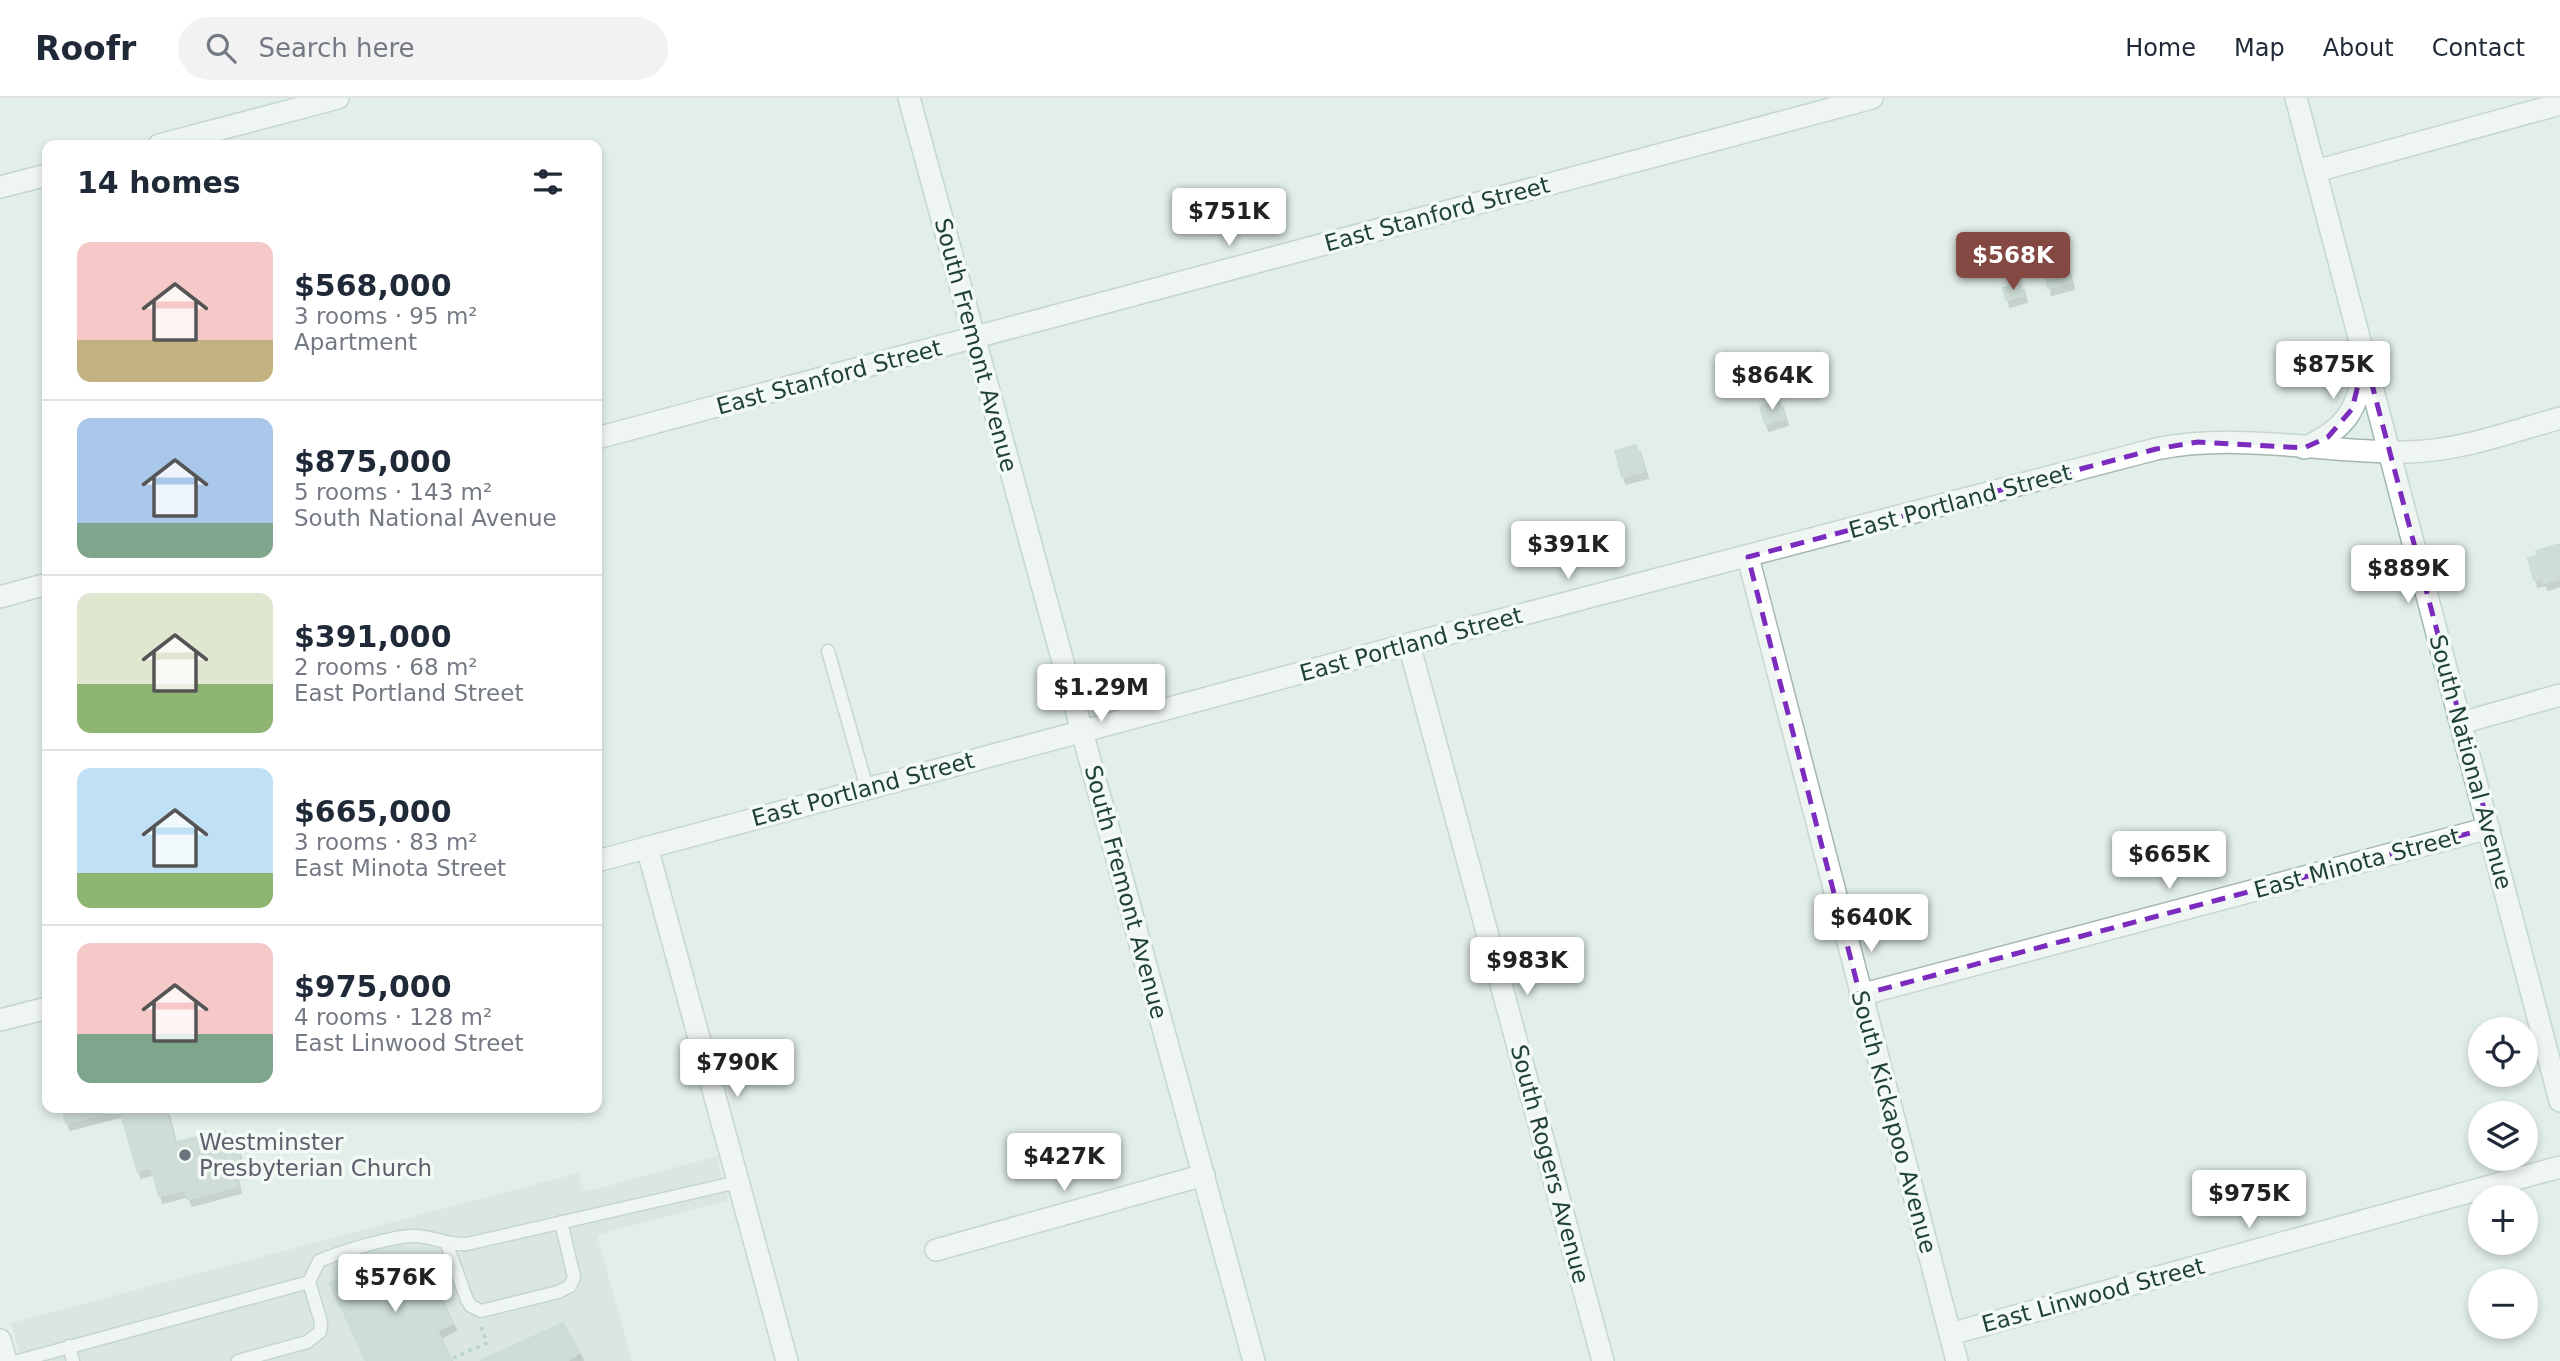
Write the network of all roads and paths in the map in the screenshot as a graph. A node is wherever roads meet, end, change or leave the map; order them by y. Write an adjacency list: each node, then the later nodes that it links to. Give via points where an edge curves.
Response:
1 (338, 98): 6 (street)
2 (909, 98): 10 (street, South Fremont Avenue)
3 (1872, 98): 10 (street, East Stanford Street)
4 (2296, 98): 7 (street, South National Avenue)
5 (2560, 104): 7 (street)
6 (178, 140)
7 (2316, 171): 11 (street, South National Avenue)
8 (42, 176): 9 (street)
9 (0, 187)
10 (974, 338): 13 (street, East Stanford Street); 23 (street, South Fremont Avenue)
11 (2365, 358): 14 (street, via 2361,391 2353,409 2328,437); 15 (street, South National Avenue)
12 (2560, 418): 15 (street, East Portland Street, via 2442,448)
13 (602, 437)
14 (2304, 448): 15 (street, East Portland Street); 16 (street, East Portland Street, via 2240,442 2177,445)
15 (2389, 451): 22 (street, South National Avenue)
16 (1748, 557): 19 (street, East Portland Street); 28 (street, South Kickapoo Avenue)
17 (42, 585): 18 (street)
18 (0, 597)
19 (1409, 643): 23 (street, East Portland Street); 48 (street, South Rogers Avenue)
20 (828, 651): 24 (lane)
21 (2560, 695): 22 (street)
22 (2461, 723): 25 (street, South National Avenue)
23 (1081, 731): 24 (street, East Portland Street); 33 (street, South Fremont Avenue)
24 (867, 788): 26 (street, East Portland Street)
25 (2489, 828): 28 (street, East Minota Street); 31 (street, South National Avenue)
26 (647, 847): 27 (street, East Portland Street); 34 (street)
27 (602, 860)
28 (1860, 995): 39 (street, South Kickapoo Avenue)
29 (42, 1008): 30 (street)
30 (0, 1020)
31 (2560, 1101)
32 (2560, 1167): 39 (street, East Linwood Street)
33 (1204, 1175): 37 (street); 47 (street, South Fremont Avenue)
34 (738, 1182): 35 (lane); 46 (street)
35 (561, 1222): 36 (lane); 36 (lane, via 574,1277 570,1286 481,1311 467,1300)
36 (447, 1245): 38 (lane, via 413,1236 333,1255 319,1261)
37 (936, 1250)
38 (309, 1282): 41 (lane); 45 (lane, via 320,1332 307,1342)
39 (1950, 1334): 49 (street, South Kickapoo Avenue)
40 (0, 1340): 42 (street)
41 (69, 1346): 43 (lane); 44 (lane)
42 (6, 1361)
43 (18, 1361)
44 (73, 1361)
45 (238, 1361)
46 (787, 1361)
47 (1254, 1361)
48 (1604, 1361)
49 (1957, 1361)

